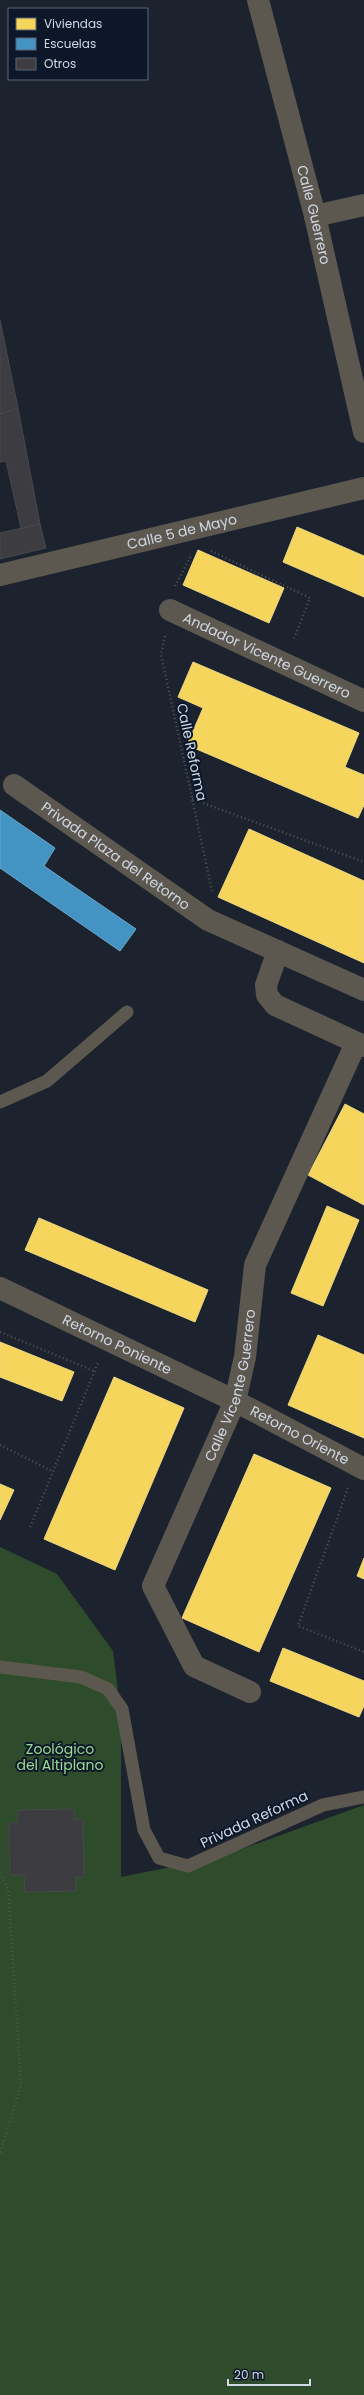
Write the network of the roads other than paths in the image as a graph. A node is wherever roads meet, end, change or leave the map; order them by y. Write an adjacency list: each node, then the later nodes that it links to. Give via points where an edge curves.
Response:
1 (258, 0): 3 (street, Calle Guerrero)
2 (364, 205): 3 (street)
3 (315, 216): 4 (street, Calle Guerrero)
4 (364, 432)
5 (364, 488): 6 (street, Calle 5 de Mayo)
6 (0, 575)
7 (170, 610): 8 (street, Andador Vicente Guerrero)
8 (364, 702)
9 (14, 785): 10 (street, Privada Plaza del Retorno, via 208,920)
10 (278, 951): 11 (street, Privada Plaza del Retorno); 13 (street, via 266,985 267,995 275,1004)
11 (364, 990)
12 (127, 1012): 14 (lane, via 47,1081)
13 (360, 1044): 16 (street, Calle Vicente Guerrero, via 255,1265 245,1357)
14 (0, 1102)
15 (0, 1288): 16 (street, Retorno Poniente, via 109,1338)
16 (235, 1401): 17 (street, Retorno Oriente); 19 (street, Calle Vicente Guerrero, via 153,1586 194,1666)
17 (360, 1467)
18 (0, 1667): 20 (lane, Privada Reforma, via 81,1677 108,1689 122,1709 144,1830 159,1858 188,1866 323,1804)
19 (250, 1692)
20 (364, 1797)

